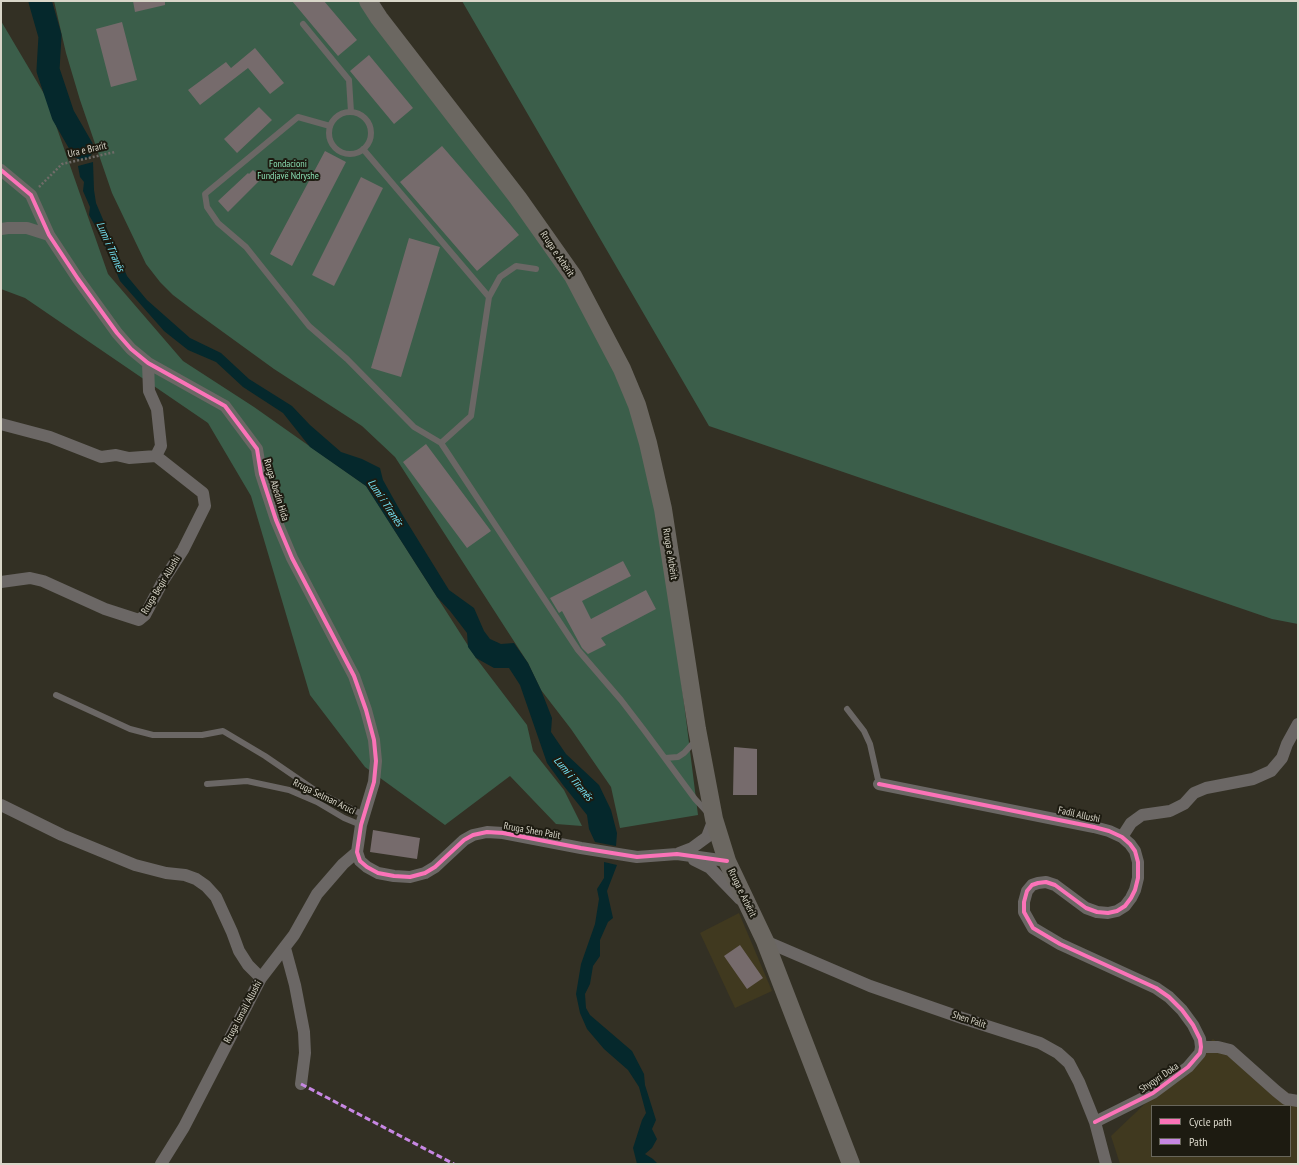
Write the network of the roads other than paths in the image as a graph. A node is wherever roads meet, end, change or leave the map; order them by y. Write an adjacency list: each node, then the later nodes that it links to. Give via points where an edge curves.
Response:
1 (368, 1): 19 (main road, Rruga e Arbërit, via 518,198 568,270 622,369 637,405 663,509)
2 (304, 24): 3 (lane, via 348,80)
3 (351, 112): 4 (lane, via 338,116); 5 (lane, via 369,123 370,137)
4 (330, 126): 5 (lane, via 330,140 338,150 350,154); 13 (lane, via 298,117 205,194 207,207 218,223 246,246 309,326 347,359 414,427)
5 (363, 149): 10 (lane)
6 (1, 170): 8 (street, Rruga Abedin Hida, via 31,195)
7 (1, 229): 8 (street, via 27,228)
8 (49, 235): 11 (street, Rruga Abedin Hida, via 117,333)
9 (536, 269): 10 (lane, via 516,266 500,277)
10 (489, 297): 13 (lane, via 471,416)
11 (148, 363): 14 (street, via 149,391 157,409 161,446); 25 (street, Rruga Abedin Hida, via 225,406 257,449 261,474 276,520 292,558 354,676 366,710 374,740 376,761 374,782)
12 (1, 424): 14 (street, via 50,436 101,457)
13 (441, 443): 20 (lane, via 578,650 621,700)
14 (156, 456): 15 (street, Rruga Beqir Allushi, via 203,493 205,506 183,550 162,581 145,615 139,620 30,578)
15 (1, 582)
16 (56, 695): 25 (lane, via 130,729 153,735 202,735 223,731)
17 (847, 709): 22 (lane, via 864,731 870,744)
18 (1298, 724): 26 (street, via 1282,758 1271,771 1253,779 1206,788 1194,793 1184,804 1170,811 1142,815 1131,823)
19 (698, 738): 20 (lane, via 678,757); 24 (main road, Rruga e Arbërit)
20 (665, 758): 24 (lane, via 695,799)
21 (207, 784): 25 (lane, Rruga Selman Aruci, via 247,782 289,790 344,818)
22 (879, 784): 26 (street, Fadil Allushi, via 1064,820 1109,831)
23 (1, 805): 33 (street, via 62,835 135,864 166,873 185,874 196,879 216,897 239,951)
24 (714, 819): 28 (street, via 707,837); 29 (main road, Rruga e Arbërit)
25 (362, 820): 27 (street, Rruga Abedin Hida)
26 (1122, 837): 34 (street, Fadil Allushi, via 1130,844 1138,862 1135,890 1125,906 1113,912 1097,912 1086,908 1055,885 1038,882 1027,891 1024,912 1033,928 1042,934 1142,980 1169,997 1193,1025)
27 (357, 852): 28 (street, Rruga Shen Palit, via 360,861 378,873 410,877 435,867 464,840 487,832 637,857); 32 (street, Rruga Ismail Allushi, via 316,894)
28 (678, 854): 29 (street, Rruga Shen Palit); 30 (street, via 710,868)
29 (727, 861): 30 (main road, Rruga e Arbërit)
30 (750, 910): 31 (main road, Rruga e Arbërit)
31 (765, 941): 37 (street, Shen Palit, via 870,986 1040,1043 1058,1052 1069,1063); 39 (main road, Rruga e Arbërit)
32 (285, 948): 33 (street, Rruga Ismail Allushi); 35 (street, via 304,1032 305,1053)
33 (261, 978): 38 (street, Rruga Ismail Allushi, via 184,1127)
34 (1201, 1047): 36 (street, via 1230,1050 1286,1099); 37 (street, Shyqyri Doka, via 1200,1053 1188,1067 1153,1093)
35 (301, 1084)
36 (1298, 1101)
37 (1095, 1122): 40 (street, Shen Palit)
38 (161, 1164)
39 (851, 1164)
40 (1106, 1164)

